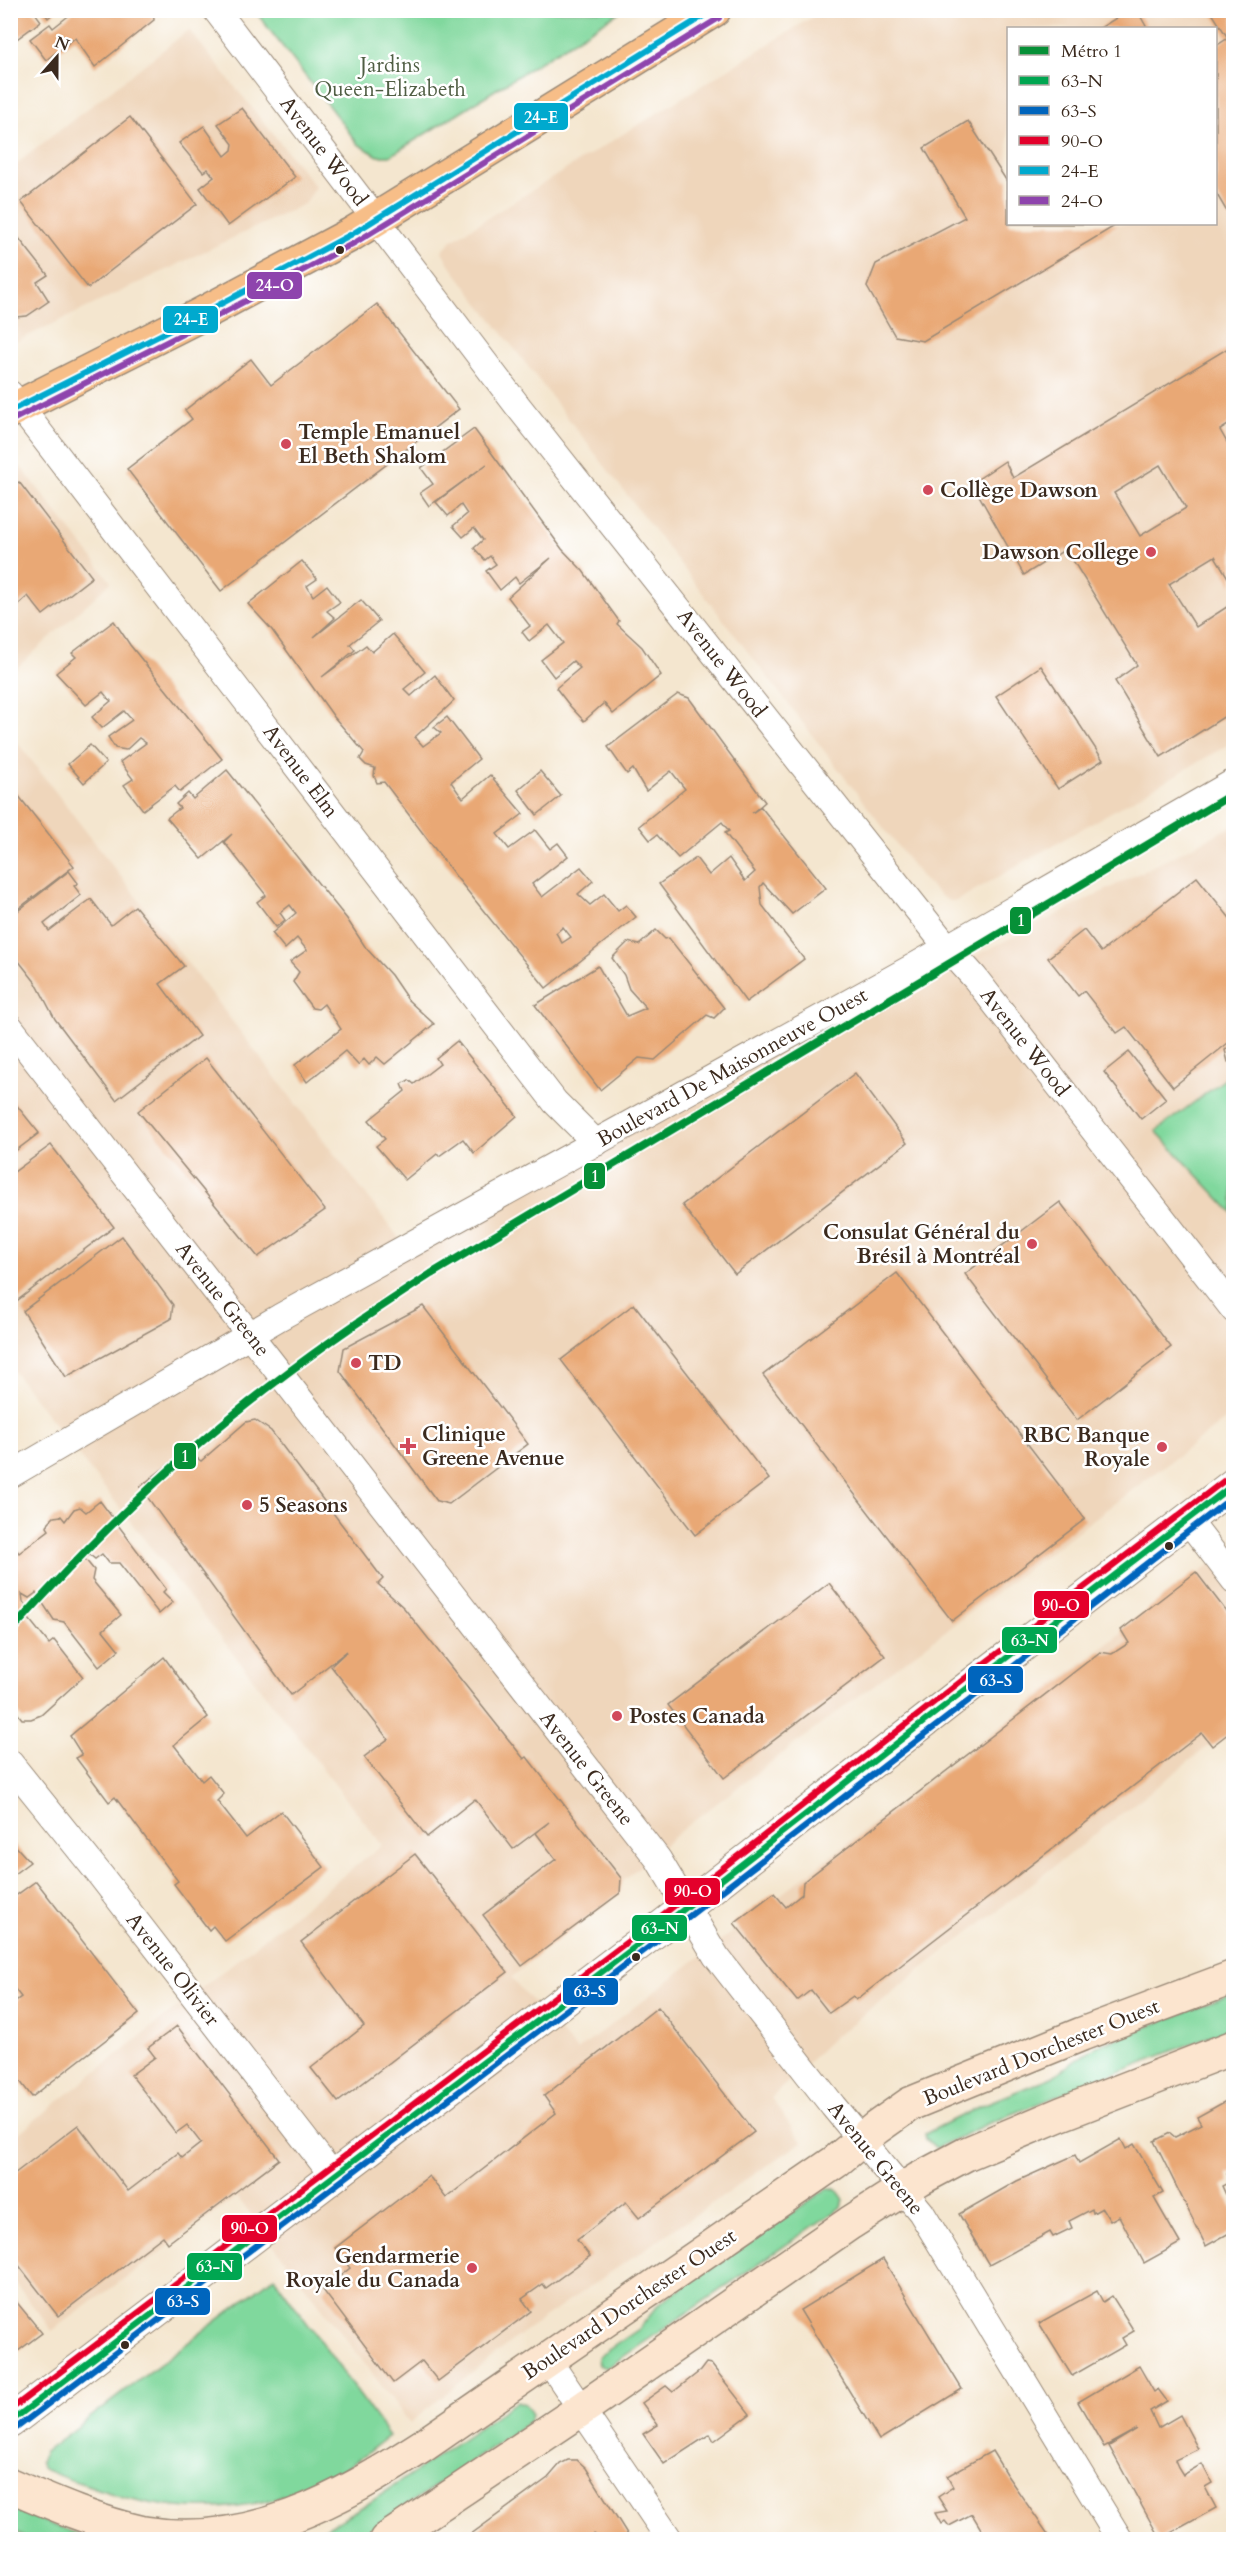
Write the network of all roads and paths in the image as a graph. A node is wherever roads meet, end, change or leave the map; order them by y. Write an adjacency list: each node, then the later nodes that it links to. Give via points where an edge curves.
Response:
1 (216, 10): 3 (street, Avenue Wood)
2 (714, 10): 3 (main road)
3 (376, 219): 4 (main road, via 271,278); 6 (street, Avenue Wood, via 517,405)
4 (14, 404): 8 (street, Avenue Elm, via 555,1102)
5 (1233, 783): 6 (street, Boulevard De Maisonneuve Ouest)
6 (947, 947): 8 (street, Boulevard De Maisonneuve Ouest); 9 (street, Avenue Wood)
7 (10, 1028): 10 (street, Avenue Greene)
8 (596, 1143): 10 (street, Boulevard De Maisonneuve Ouest)
9 (1233, 1310)
10 (251, 1336): 11 (street, Boulevard De Maisonneuve Ouest); 16 (street, Avenue Greene, via 658,1859)
11 (10, 1475)
12 (1233, 1484): 13 (street)
13 (1187, 1519): 14 (street); 16 (street)
14 (1233, 1580)
15 (10, 1763): 20 (street, Avenue Olivier)
16 (687, 1908): 19 (street, Avenue Greene, via 716,1956); 20 (street)
17 (1233, 1977): 19 (main road, Boulevard Dorchester Ouest, via 910,2104)
18 (1233, 2047): 21 (main road, via 975,2150)
19 (862, 2139): 21 (street, Avenue Greene); 22 (main road, Boulevard Dorchester Ouest, via 835,2162)
20 (334, 2177): 24 (street)
21 (904, 2188): 23 (main road); 28 (street, Avenue Greene)
22 (548, 2360): 23 (street); 25 (main road, Boulevard Dorchester Ouest, via 370,2480 310,2512 251,2531 203,2538 144,2533 95,2519)
23 (582, 2409): 26 (main road); 27 (street)
24 (10, 2422)
25 (10, 2485)
26 (386, 2540)
27 (670, 2540)
28 (1120, 2540)

